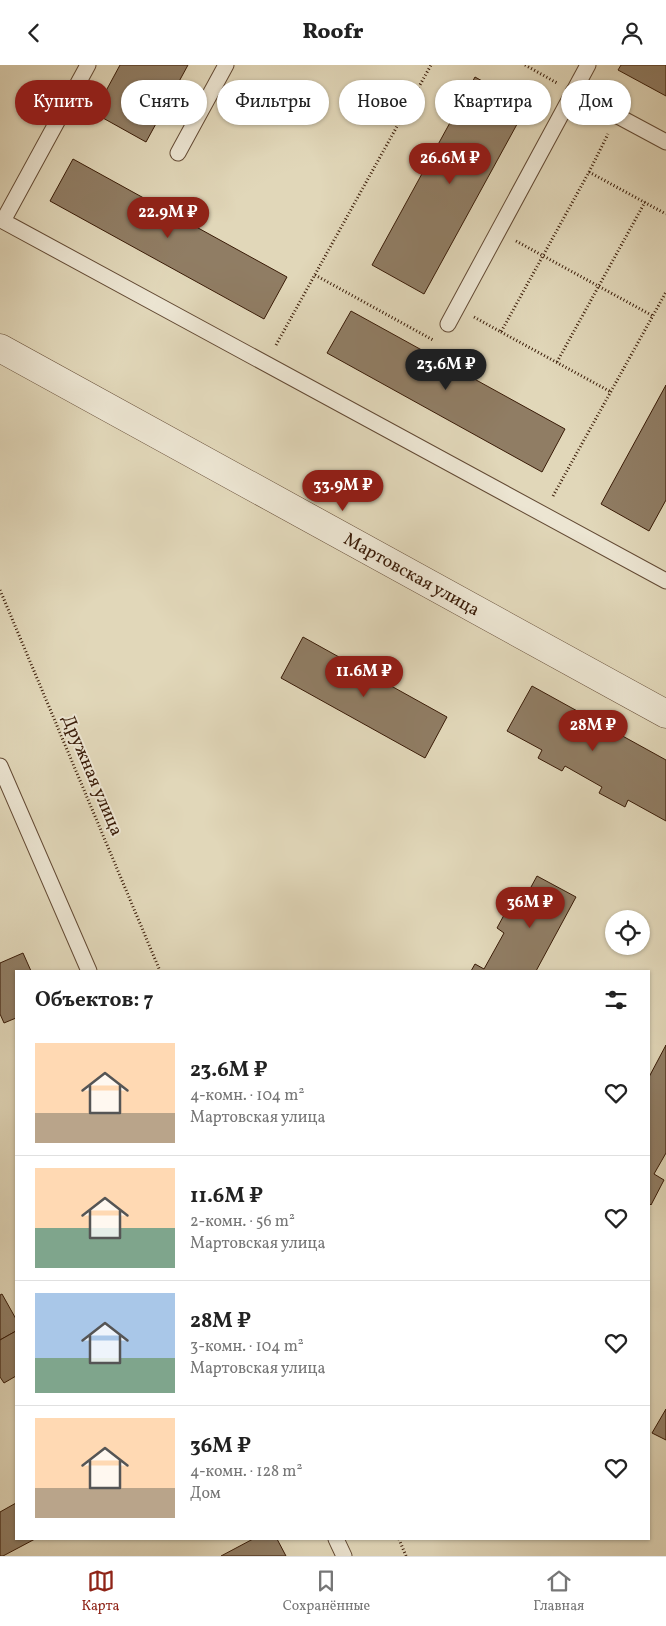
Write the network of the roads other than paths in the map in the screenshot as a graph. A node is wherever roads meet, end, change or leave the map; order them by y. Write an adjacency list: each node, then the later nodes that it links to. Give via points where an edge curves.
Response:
1 (88, 65): 11 (lane, via 3,221)
2 (226, 65): 8 (lane)
3 (588, 65): 4 (lane)
4 (580, 80)
5 (561, 114): 9 (lane)
6 (631, 123): 7 (lane)
7 (666, 142)
8 (178, 153)
9 (448, 324)
10 (0, 348): 12 (street, Мартовская улица)
11 (666, 581)
12 (666, 714)
13 (0, 766): 14 (lane)
14 (89, 970)
15 (336, 1540): 16 (lane)
16 (344, 1556)

